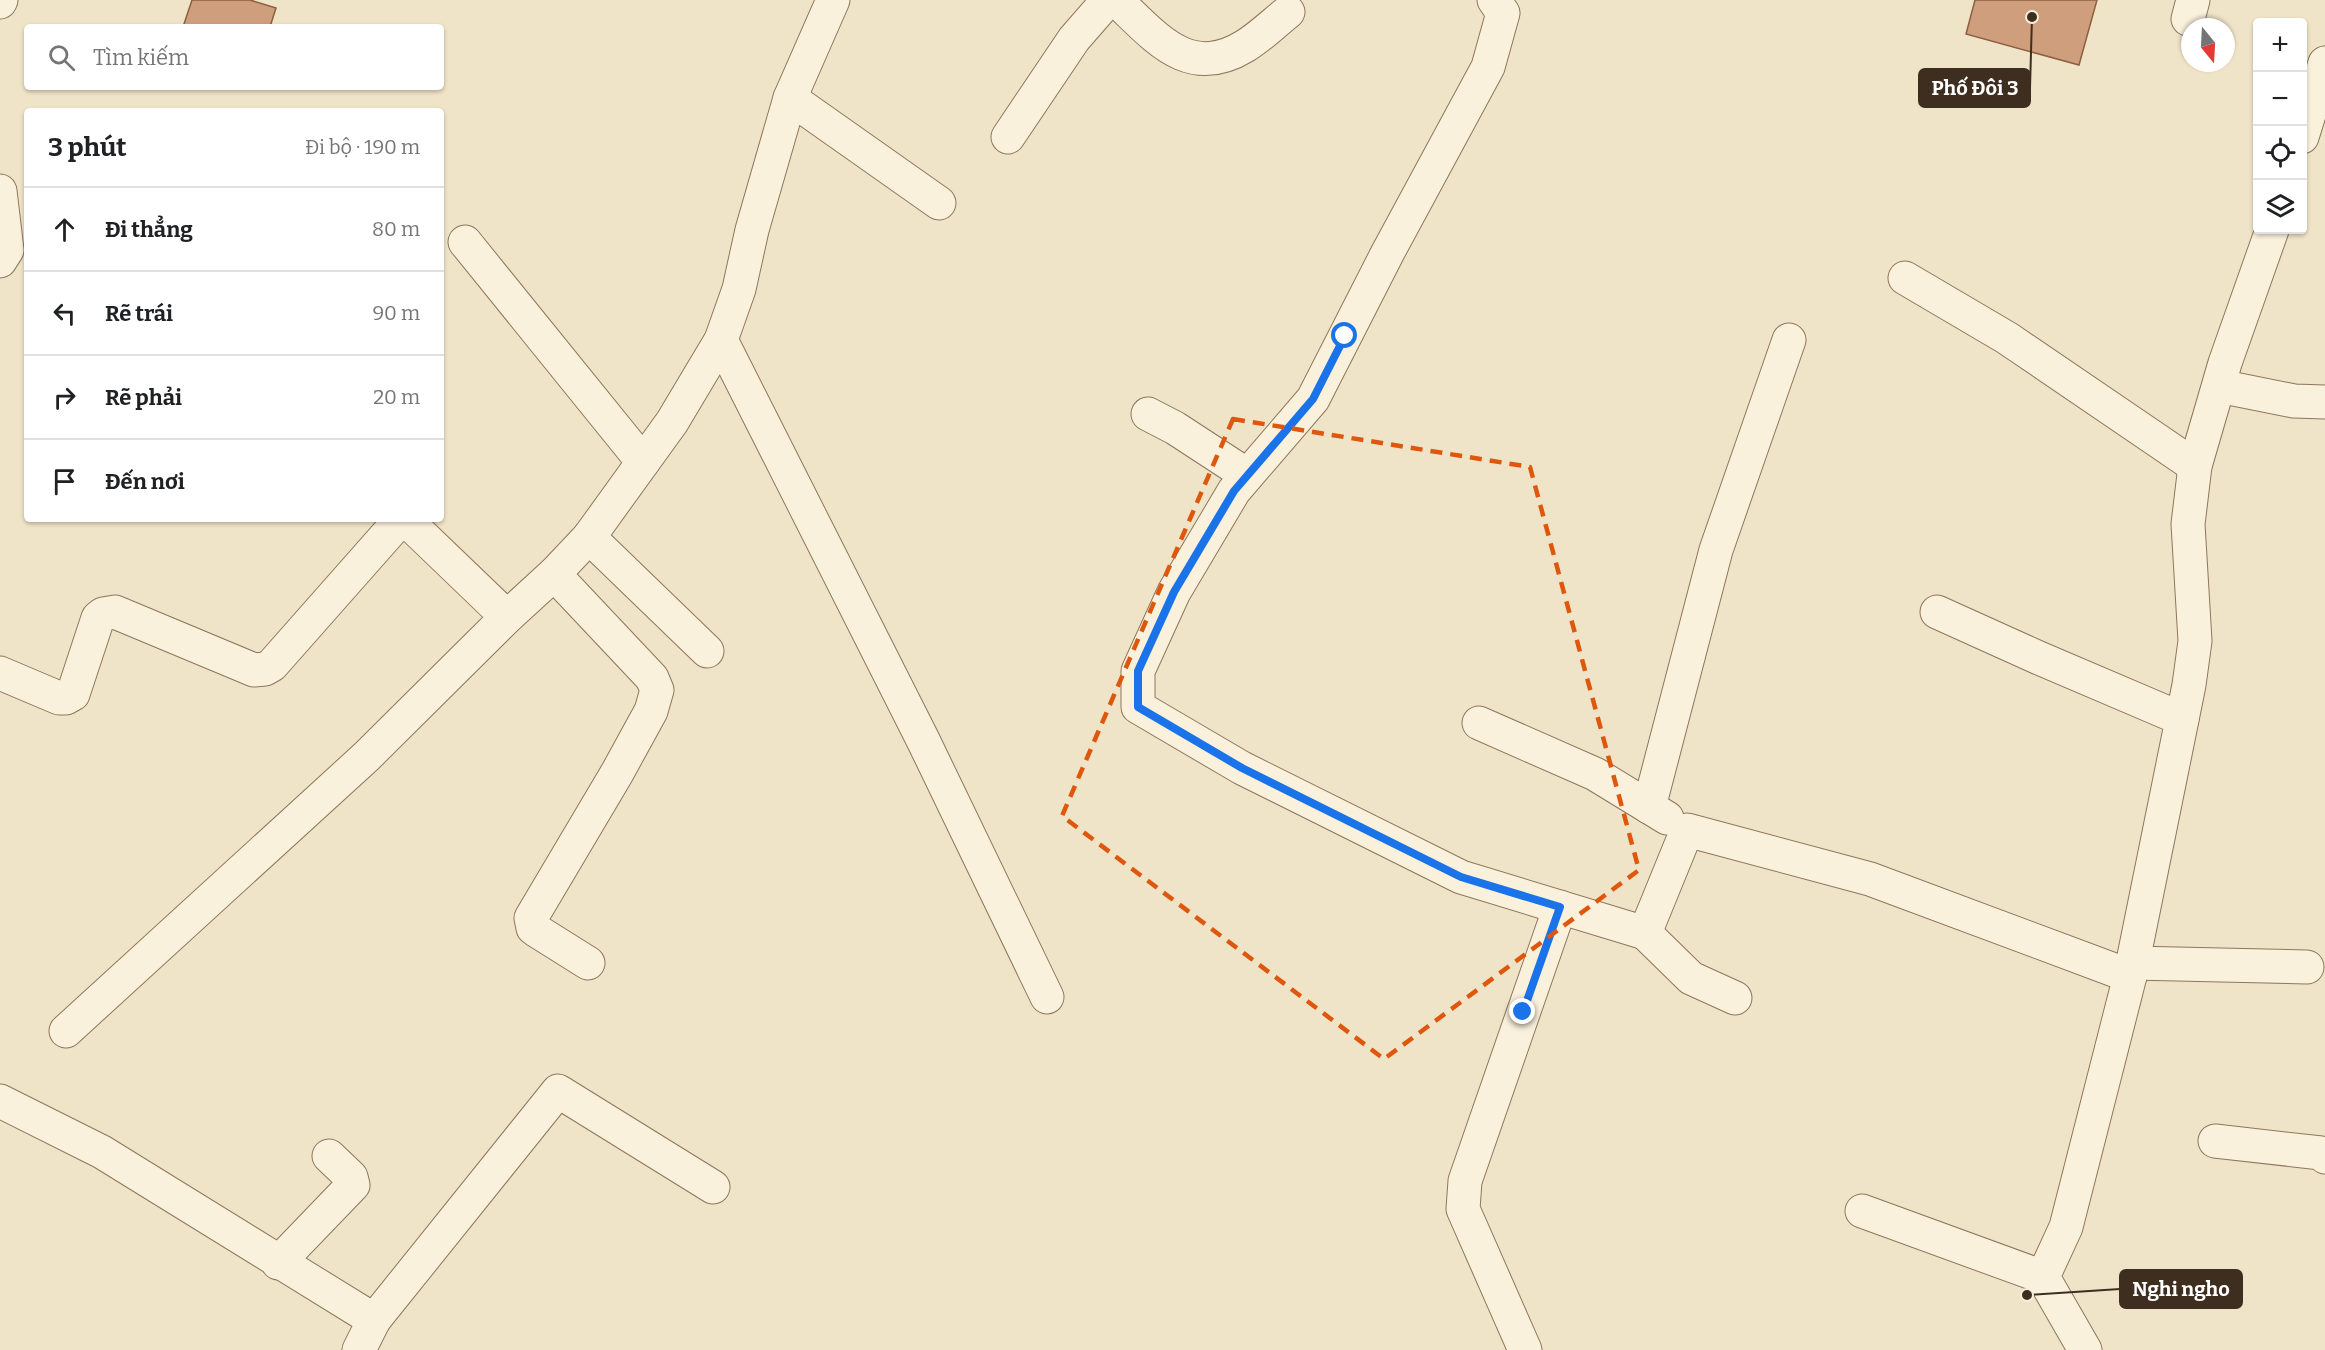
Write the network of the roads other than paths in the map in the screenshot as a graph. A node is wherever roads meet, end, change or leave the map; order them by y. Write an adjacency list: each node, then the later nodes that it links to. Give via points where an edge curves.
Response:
1 (1108, 0): 9 (street, via 1074,39)
2 (1116, 0): 5 (street, via 1166,46 1193,59 1218,58 1245,46)
3 (1494, 0): 23 (street, via 1503,13 1488,66 1313,399)
4 (822, 4): 7 (street)
5 (1288, 12)
6 (2325, 63): 8 (street)
7 (790, 98): 11 (street); 16 (street, via 739,289)
8 (2305, 126)
9 (1008, 136)
10 (0, 191): 14 (street, via 7,250)
11 (939, 203)
12 (2271, 234): 18 (street)
13 (465, 242): 21 (street)
14 (0, 261)
15 (1905, 278): 22 (street, via 2007,338)
16 (721, 340): 21 (street); 41 (street, via 923,740)
17 (1789, 340): 34 (street, via 1716,550)
18 (2218, 386): 19 (street, via 2294,401); 22 (street)
19 (2325, 402)
20 (1148, 414): 23 (street)
21 (643, 462): 26 (street)
22 (2195, 466): 32 (street, via 2188,524 2195,641)
23 (1247, 476): 36 (street, via 1234,491 1174,592 1138,671 1138,707 1242,768 1461,877)
24 (400, 522): 31 (street, via 265,669 254,670 127,615 109,612 98,618 70,697 59,698)
25 (406, 522): 29 (street)
26 (589, 537): 27 (street); 30 (street)
27 (554, 574): 29 (street); 38 (street, via 652,678 657,690 651,711 617,773 531,918 537,932)
28 (1938, 612): 32 (street)
29 (507, 617): 43 (street, via 367,756)
30 (707, 651)
31 (0, 673)
32 (2182, 718): 40 (street)
33 (1479, 723): 34 (street, via 1595,774)
34 (1649, 807): 35 (street)
35 (1687, 830): 37 (street); 40 (street, via 1870,879)
36 (1560, 907): 37 (street); 54 (street, via 1465,1181 1463,1209)
37 (1645, 933): 42 (street, via 1691,978)
38 (588, 963)
39 (2307, 967): 40 (street)
40 (2131, 969): 51 (street, via 2066,1227)
41 (1047, 997)
42 (1735, 998)
43 (66, 1031)
44 (0, 1101): 50 (street, via 102,1152)
45 (2216, 1141): 47 (street, via 2321,1153)
46 (329, 1156): 50 (street, via 351,1177 353,1185)
47 (2325, 1157)
48 (713, 1187): 52 (street, via 558,1091)
49 (1862, 1210): 51 (street)
50 (278, 1263): 52 (street)
51 (2043, 1277): 55 (street)
52 (374, 1320): 53 (street)
53 (359, 1350)
54 (1525, 1350)
55 (2085, 1350)

